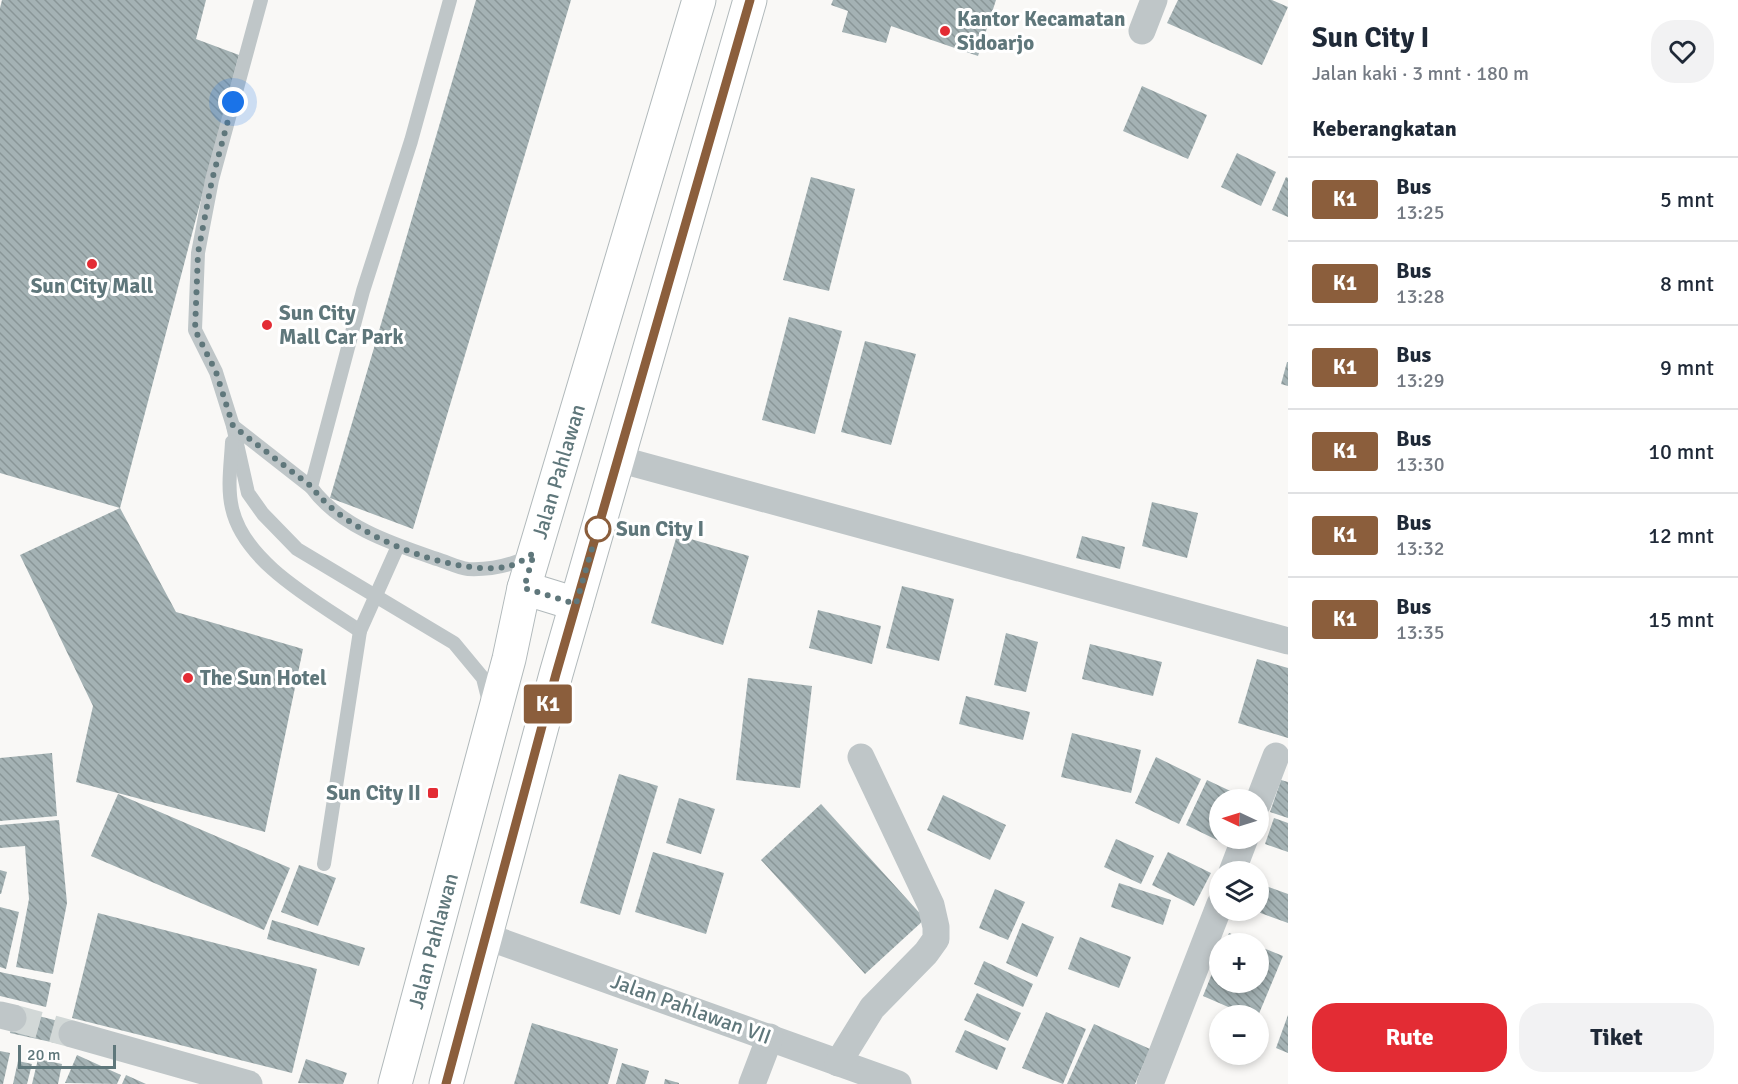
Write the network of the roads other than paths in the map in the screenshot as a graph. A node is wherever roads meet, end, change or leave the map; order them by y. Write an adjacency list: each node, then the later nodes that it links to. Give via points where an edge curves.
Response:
1 (261, 0): 7 (lane, via 212,180 198,253 195,330 216,372)
2 (450, 0): 9 (lane, via 411,141 363,291)
3 (699, 0): 11 (main road, Jalan Pahlawan)
4 (750, 0): 8 (main road)
5 (1154, 0): 6 (street)
6 (1142, 31)
7 (233, 426): 9 (lane); 13 (lane, via 248,493 263,514 297,549); 15 (lane, via 232,508 244,537 285,580)
8 (618, 459): 14 (main road); 16 (street)
9 (312, 487): 10 (lane, via 349,521)
10 (398, 546): 11 (lane, via 466,569 507,567); 13 (lane)
11 (534, 553): 12 (main road, Jalan Pahlawan)
12 (524, 588): 14 (main road); 17 (main road, Jalan Pahlawan)
13 (373, 596): 15 (lane); 19 (lane, via 454,643 483,678)
14 (576, 604): 18 (main road)
15 (360, 631): 23 (lane)
16 (1288, 641)
17 (508, 659): 18 (main road); 19 (main road, Jalan Pahlawan)
18 (556, 674): 25 (main road)
19 (493, 717): 30 (main road, Jalan Pahlawan)
20 (1276, 756): 22 (street)
21 (861, 757): 28 (street, via 931,905 936,939 872,1008)
22 (1263, 789)
23 (324, 864)
24 (1213, 921): 34 (street)
25 (485, 936): 27 (street, Jalan Pahlawan VII); 31 (main road)
26 (72, 1034): 29 (street)
27 (770, 1037): 28 (street, Jalan Pahlawan VII); 32 (street)
28 (838, 1062): 33 (street, Jalan Pahlawan VII)
29 (249, 1084)
30 (395, 1084)
31 (446, 1084)
32 (753, 1084)
33 (897, 1084)
34 (1150, 1084)

